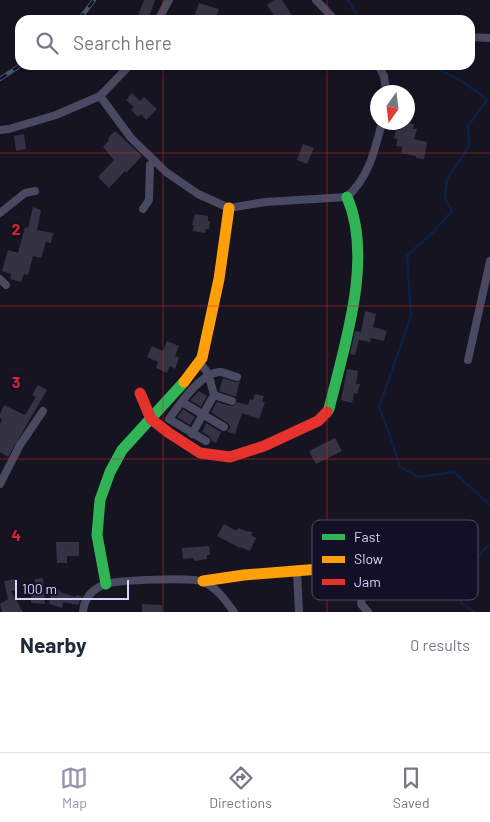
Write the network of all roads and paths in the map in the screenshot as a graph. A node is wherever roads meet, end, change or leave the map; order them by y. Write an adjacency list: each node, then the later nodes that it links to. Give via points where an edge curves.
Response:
1 (169, 0): 3 (street)
2 (316, 0): 4 (street)
3 (161, 15)
4 (330, 15)
5 (475, 37): 6 (street)
6 (490, 38)
7 (125, 70): 10 (street)
8 (381, 70): 9 (street)
9 (385, 85)
10 (100, 96): 11 (street, via 56,115); 13 (street, via 131,138)
11 (0, 130)
12 (380, 130): 15 (street, via 373,158 357,188)
13 (155, 162): 16 (street, via 198,194); 17 (street, via 150,166 149,200)
14 (35, 191): 18 (street, via 25,193)
15 (347, 197): 16 (street, via 265,202); 32 (street, via 355,217 357,243 354,297 329,409 318,421 264,446 230,457 200,453)
16 (229, 208): 23 (street, via 217,287)
17 (143, 209)
18 (0, 213)
19 (490, 261): 22 (street)
20 (0, 279): 21 (street)
21 (6, 285)
22 (468, 360)
23 (199, 362): 24 (street); 32 (street)
24 (208, 375): 25 (street, via 220,372); 27 (street); 29 (street)
25 (236, 377)
26 (140, 393): 32 (street)
27 (214, 395): 28 (street); 31 (street)
28 (232, 401)
29 (182, 402): 31 (street); 34 (street, via 169,419)
30 (43, 411): 36 (street, via 20,445)
31 (203, 415): 33 (street); 34 (street)
32 (151, 419): 40 (street, via 122,450 100,500 97,535)
33 (224, 427)
34 (192, 434): 35 (street)
35 (206, 441)
36 (0, 484)
37 (312, 570): 38 (street)
38 (297, 571): 39 (street); 44 (street)
39 (203, 582): 40 (street, via 184,578); 43 (street, via 222,596)
40 (106, 584): 42 (street, via 90,594)
41 (362, 600): 45 (street)
42 (83, 612)
43 (234, 612)
44 (299, 612)
45 (368, 612)

